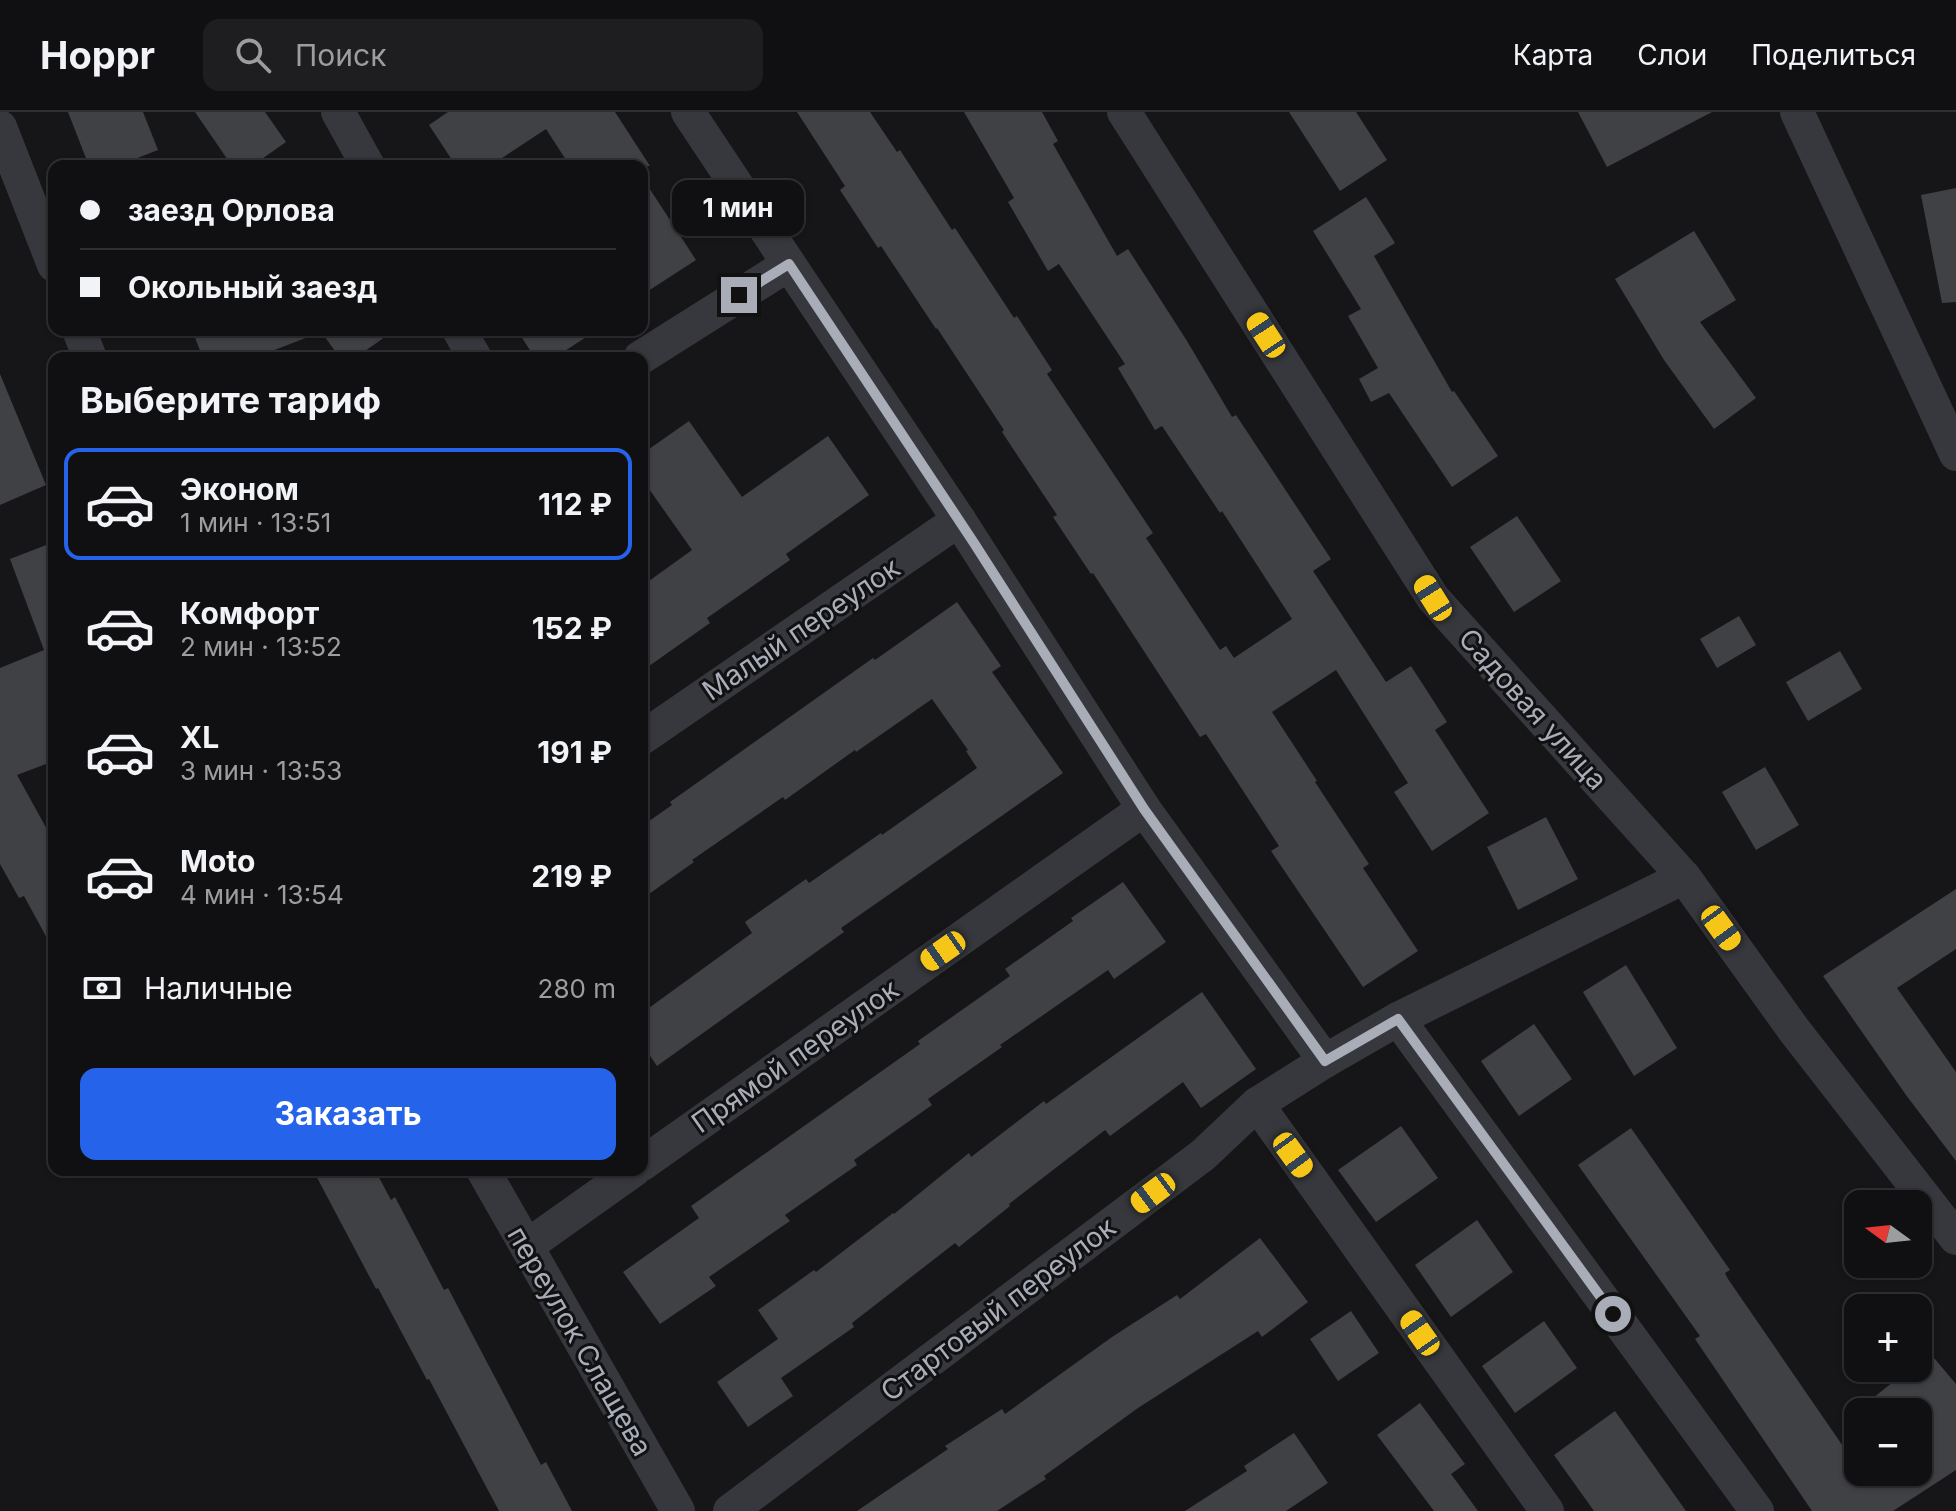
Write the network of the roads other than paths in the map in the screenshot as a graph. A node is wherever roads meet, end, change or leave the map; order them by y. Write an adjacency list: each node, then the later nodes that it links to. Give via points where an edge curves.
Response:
1 (338, 112): 6 (street)
2 (688, 112): 8 (street)
3 (1124, 112): 14 (street, Садовая улица, via 1433,598)
4 (1797, 112): 10 (street)
5 (0, 127): 7 (street)
6 (365, 160)
7 (48, 250)
8 (789, 264): 9 (street); 11 (street)
9 (648, 353)
10 (1956, 454)
11 (959, 520): 12 (street, Малый переулок); 13 (street)
12 (648, 734)
13 (1144, 809): 16 (street); 18 (street, Прямой переулок)
14 (1684, 877): 15 (street, Стартовый переулок); 21 (street, Садовая улица, via 1794,1030)
15 (1398, 1019): 16 (street, Стартовый переулок); 26 (street)
16 (1325, 1061): 17 (street, Стартовый переулок)
17 (1257, 1104): 24 (street, Стартовый переулок, via 1203,1155); 25 (street)
18 (648, 1160)
19 (486, 1176): 22 (street, переулок Слащева)
20 (626, 1176): 22 (street)
21 (1956, 1238)
22 (527, 1246): 23 (street, переулок Слащева)
23 (678, 1511)
24 (730, 1511)
25 (1547, 1511)
26 (1757, 1511)

